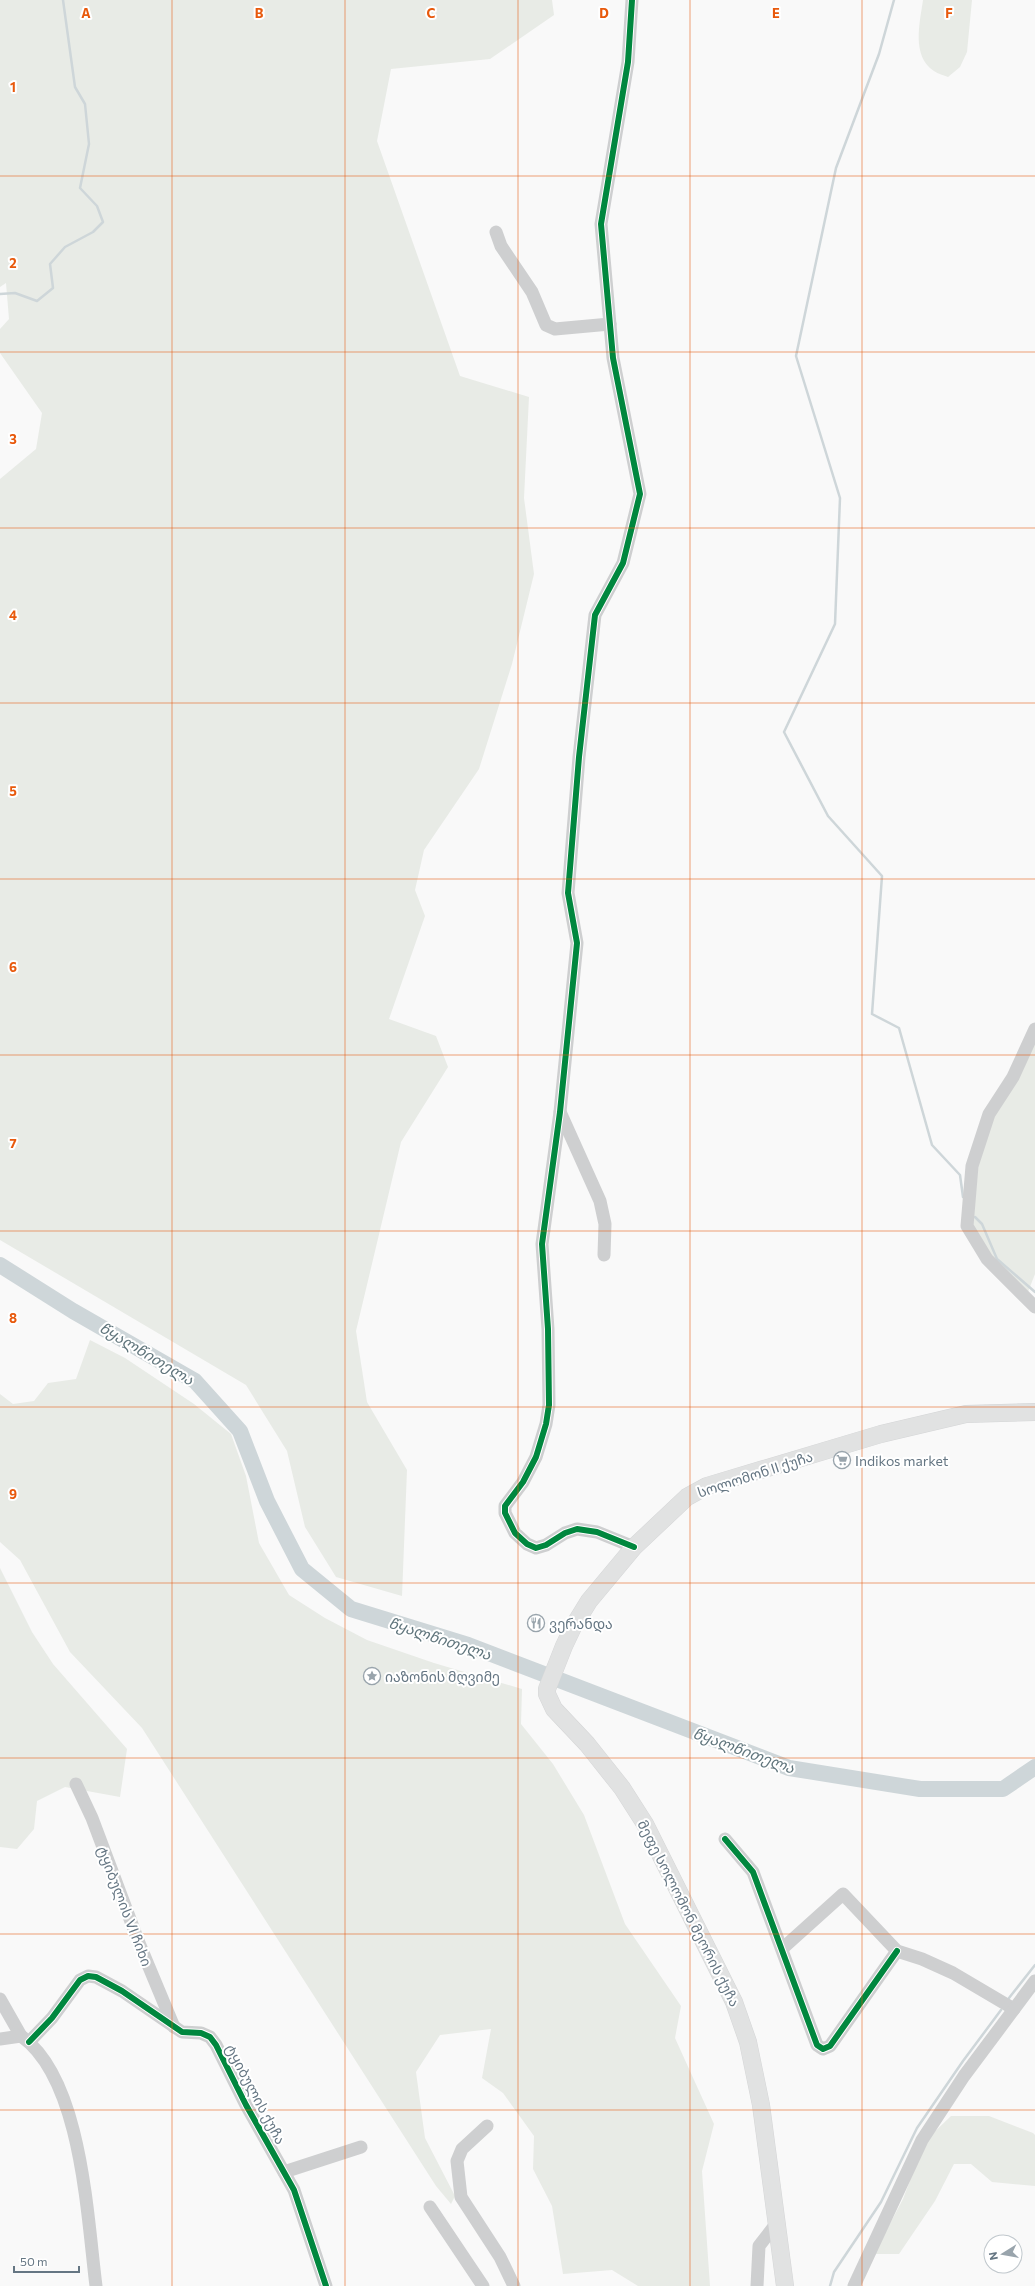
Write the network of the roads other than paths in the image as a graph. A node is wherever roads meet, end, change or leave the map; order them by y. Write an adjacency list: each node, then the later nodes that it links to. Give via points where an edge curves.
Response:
1 (632, 0): 3 (street, via 628,62 601,224)
2 (496, 232): 3 (street, via 500,246 532,292 546,325 555,329)
3 (610, 324): 5 (street, via 613,358 640,494 623,563 596,615 579,757 568,893 577,942)
4 (1035, 1029): 7 (street, via 1013,1077 989,1114 972,1166 967,1226 988,1259)
5 (560, 1112): 6 (street, via 600,1201 605,1224); 9 (street, via 542,1244 550,1377 547,1417 533,1463 505,1506 504,1513 515,1533 536,1548 546,1546 565,1532 577,1529 597,1532)
6 (604, 1255)
7 (1035, 1307)
8 (1035, 1412): 9 (main road, სოლომონ II ქუჩა, via 966,1414 881,1434 707,1486 687,1497)
9 (634, 1547): 10 (main road, სოლომონ II ქუჩა, via 590,1601 573,1627)
10 (547, 1689): 25 (main road, მეფე სოლომონ მეორის ქუჩა, via 550,1704 602,1762 645,1824 734,2002 756,2075)
11 (76, 1784): 18 (street, ტყიბულის VI ჩიხი, via 92,1818)
12 (726, 1838): 13 (street, via 754,1872)
13 (783, 1948): 14 (street, via 843,1894); 14 (street, via 817,2045 823,2049 830,2046)
14 (897, 1950): 17 (street, via 953,1973)
15 (1035, 1981): 17 (street)
16 (0, 1999): 20 (street)
17 (1014, 2009): 32 (street, via 964,2076 922,2140)
18 (174, 2027): 20 (street, ტყიბულის ქუჩა, via 122,1991 96,1977 88,1976 80,1980 52,2018); 23 (street, ტყიბულის ქუჩა, via 182,2032 201,2033 210,2037)
19 (0, 2039): 20 (street)
20 (25, 2039): 26 (street, via 56,2078 75,2134)
21 (487, 2126): 29 (street, via 462,2149 457,2161 461,2197 500,2257)
22 (361, 2147): 23 (street)
23 (284, 2172): 27 (street, ტყიბულის ქუჩა, via 294,2190)
24 (430, 2207): 28 (street)
25 (776, 2224): 30 (street, via 759,2246); 31 (main road, მეფე სოლომონ მეორის ქუჩა)
26 (96, 2286)
27 (326, 2286)
28 (483, 2286)
29 (514, 2286)
30 (757, 2286)
31 (785, 2286)
32 (854, 2286)

